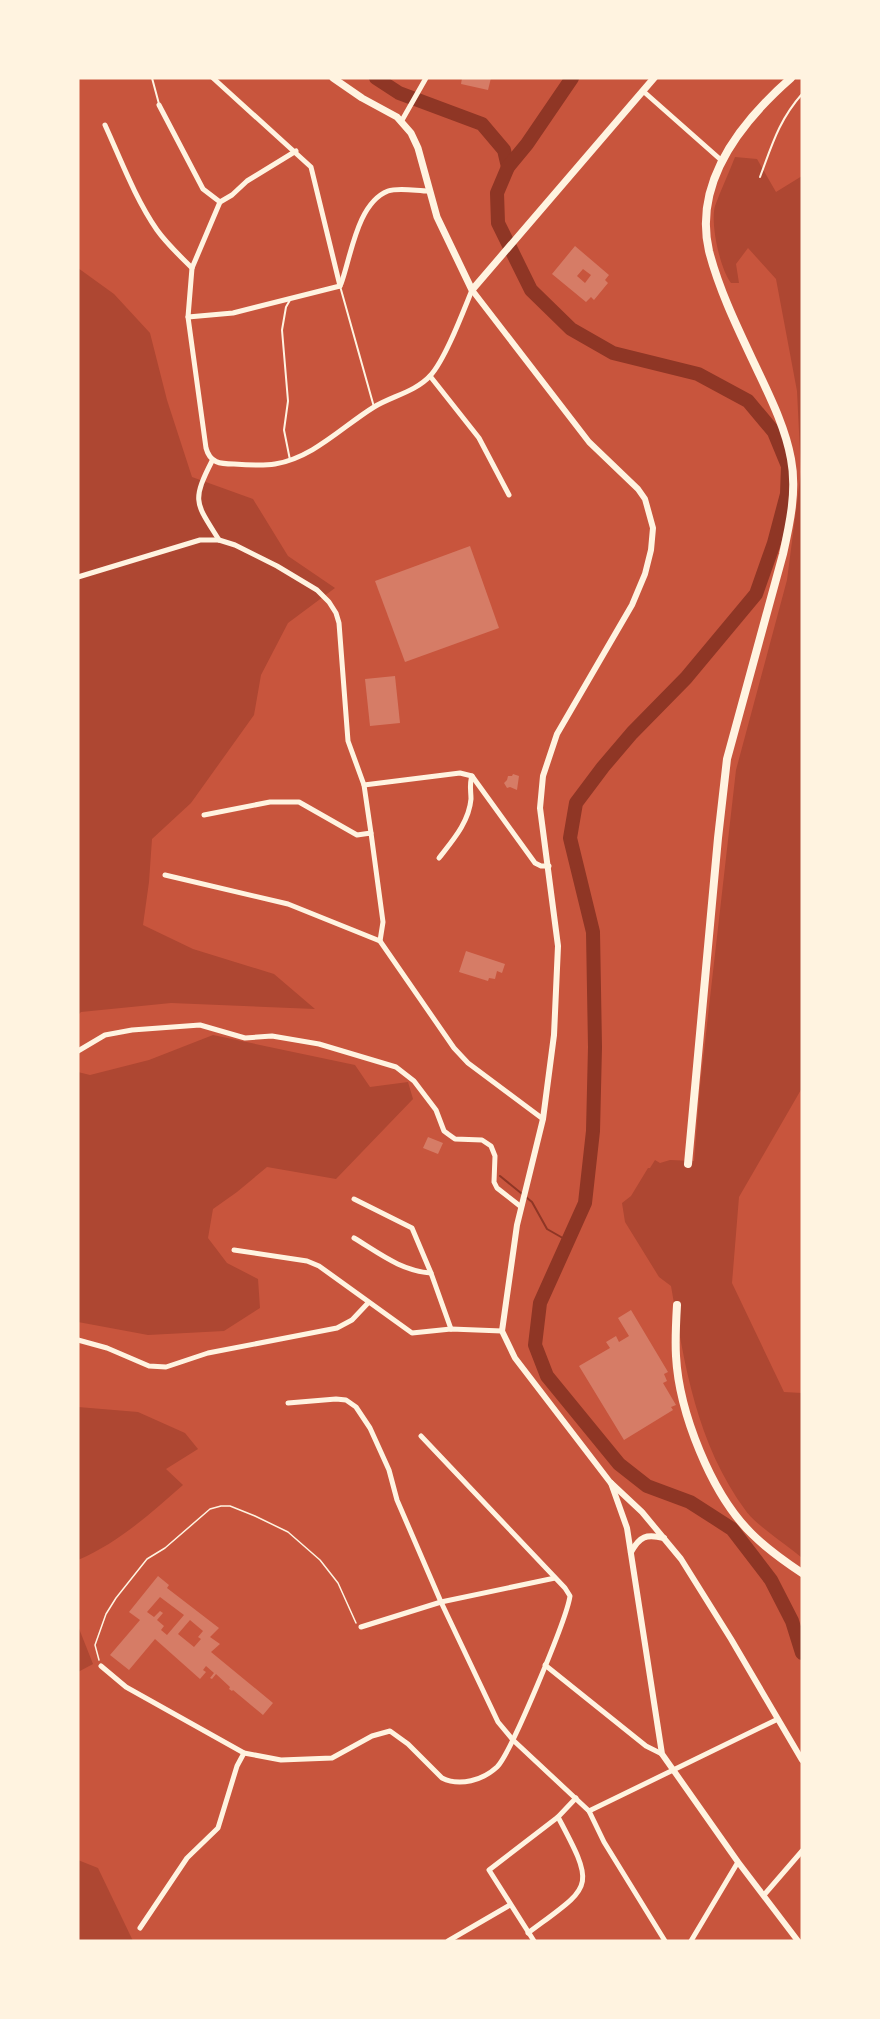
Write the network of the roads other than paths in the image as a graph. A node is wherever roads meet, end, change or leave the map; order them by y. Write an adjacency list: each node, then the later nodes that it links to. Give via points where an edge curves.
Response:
1 (152, 78): 9 (lane)
2 (213, 78): 12 (street)
3 (333, 78): 10 (main road)
4 (426, 78): 10 (street)
5 (654, 78): 7 (main road)
6 (791, 78): 13 (main road, via 759,109)
7 (643, 91): 13 (street); 19 (main road)
8 (802, 94): 14 (lane, via 778,128)
9 (159, 105): 16 (street, via 203,189)
10 (401, 122): 15 (main road, via 418,148)
11 (105, 125): 17 (street, via 157,230)
12 (296, 151): 16 (street); 18 (street, via 314,174)
13 (721, 160): 39 (main road, via 709,194 709,250 773,402 792,460 793,493 783,554 727,759)
14 (760, 177)
15 (429, 191): 18 (street, via 388,191 370,205 359,225); 19 (main road, via 437,217)
16 (220, 202): 17 (street)
17 (192, 268): 21 (street)
18 (340, 286): 20 (street); 23 (lane)
19 (472, 290): 22 (street); 34 (street, via 589,442 638,489 653,528 645,574 632,605 557,734 546,762 540,808)
20 (292, 298): 21 (street, via 233,313); 25 (lane, via 286,307 282,330 288,401 284,430)
21 (188, 317): 24 (street, via 206,448)
22 (430, 376): 23 (street); 26 (street, via 479,438)
23 (374, 407): 25 (street, via 336,435)
24 (212, 461): 25 (street, via 252,465); 27 (street, via 200,484 198,502)
25 (290, 461)
26 (509, 495)
27 (219, 540): 28 (street, via 200,540); 30 (street, via 277,566 317,590 329,602 339,623 348,741)
28 (78, 577)
29 (472, 776): 30 (street, via 460,773); 33 (street, via 467,817); 34 (street, via 535,863)
30 (364, 785): 32 (street)
31 (204, 815): 32 (street, via 270,802 299,802 357,835)
32 (371, 833): 36 (street, via 383,922)
33 (439, 858)
34 (549, 866): 38 (street, via 559,963)
35 (165, 874): 36 (street, via 288,904)
36 (380, 941): 38 (street, via 454,1048)
37 (78, 1052): 41 (street, via 105,1035 200,1025 245,1038 272,1036 319,1044 396,1067 414,1081 448,1134 482,1140 490,1146 495,1156 497,1188)
38 (543, 1119): 41 (street)
39 (688, 1164)
40 (354, 1199): 44 (street, via 412,1228)
41 (521, 1203): 48 (street)
42 (354, 1238): 44 (street, via 397,1264 415,1272)
43 (234, 1250): 45 (street, via 307,1261)
44 (432, 1273): 47 (street)
45 (368, 1303): 47 (street, via 412,1333); 49 (street, via 337,1328 208,1353 166,1367 149,1366)
46 (677, 1305): 55 (main road, via 676,1358 684,1400 711,1478 751,1533)
47 (451, 1329): 48 (street)
48 (502, 1331): 52 (street, via 515,1358)
49 (78, 1340)
50 (288, 1404): 57 (street, via 336,1399 356,1407 389,1470)
51 (421, 1436): 56 (street)
52 (610, 1482): 53 (street); 54 (street, via 627,1528)
53 (664, 1538): 54 (street, via 645,1536); 61 (street, via 690,1573)
54 (631, 1552): 64 (street)
55 (802, 1573)
56 (555, 1578): 57 (street); 59 (street, via 570,1596)
57 (441, 1602): 58 (street); 62 (street, via 493,1713)
58 (361, 1627)
59 (545, 1665): 62 (street); 64 (street, via 646,1746)
60 (101, 1666): 63 (street, via 126,1687)
61 (778, 1719): 65 (street); 66 (street)
62 (513, 1740): 63 (street, via 498,1766 485,1776 461,1784 442,1778 390,1731 372,1736 332,1758 281,1760); 67 (street)
63 (244, 1753): 74 (street, via 218,1828 187,1857)
64 (662, 1754): 66 (street)
65 (802, 1760)
66 (672, 1770): 68 (street); 71 (street)
67 (576, 1798): 68 (street); 69 (street)
68 (589, 1811): 78 (street)
69 (558, 1817): 73 (street, via 489,1870); 75 (street, via 581,1862 582,1888 574,1899)
70 (802, 1851): 72 (street)
71 (738, 1862): 72 (street); 79 (street)
72 (764, 1895): 80 (street)
73 (510, 1905): 75 (street); 76 (street)
74 (140, 1928)
75 (528, 1933): 77 (street)
76 (448, 1941)
77 (534, 1941)
78 (664, 1941)
79 (692, 1941)
80 (798, 1941)

